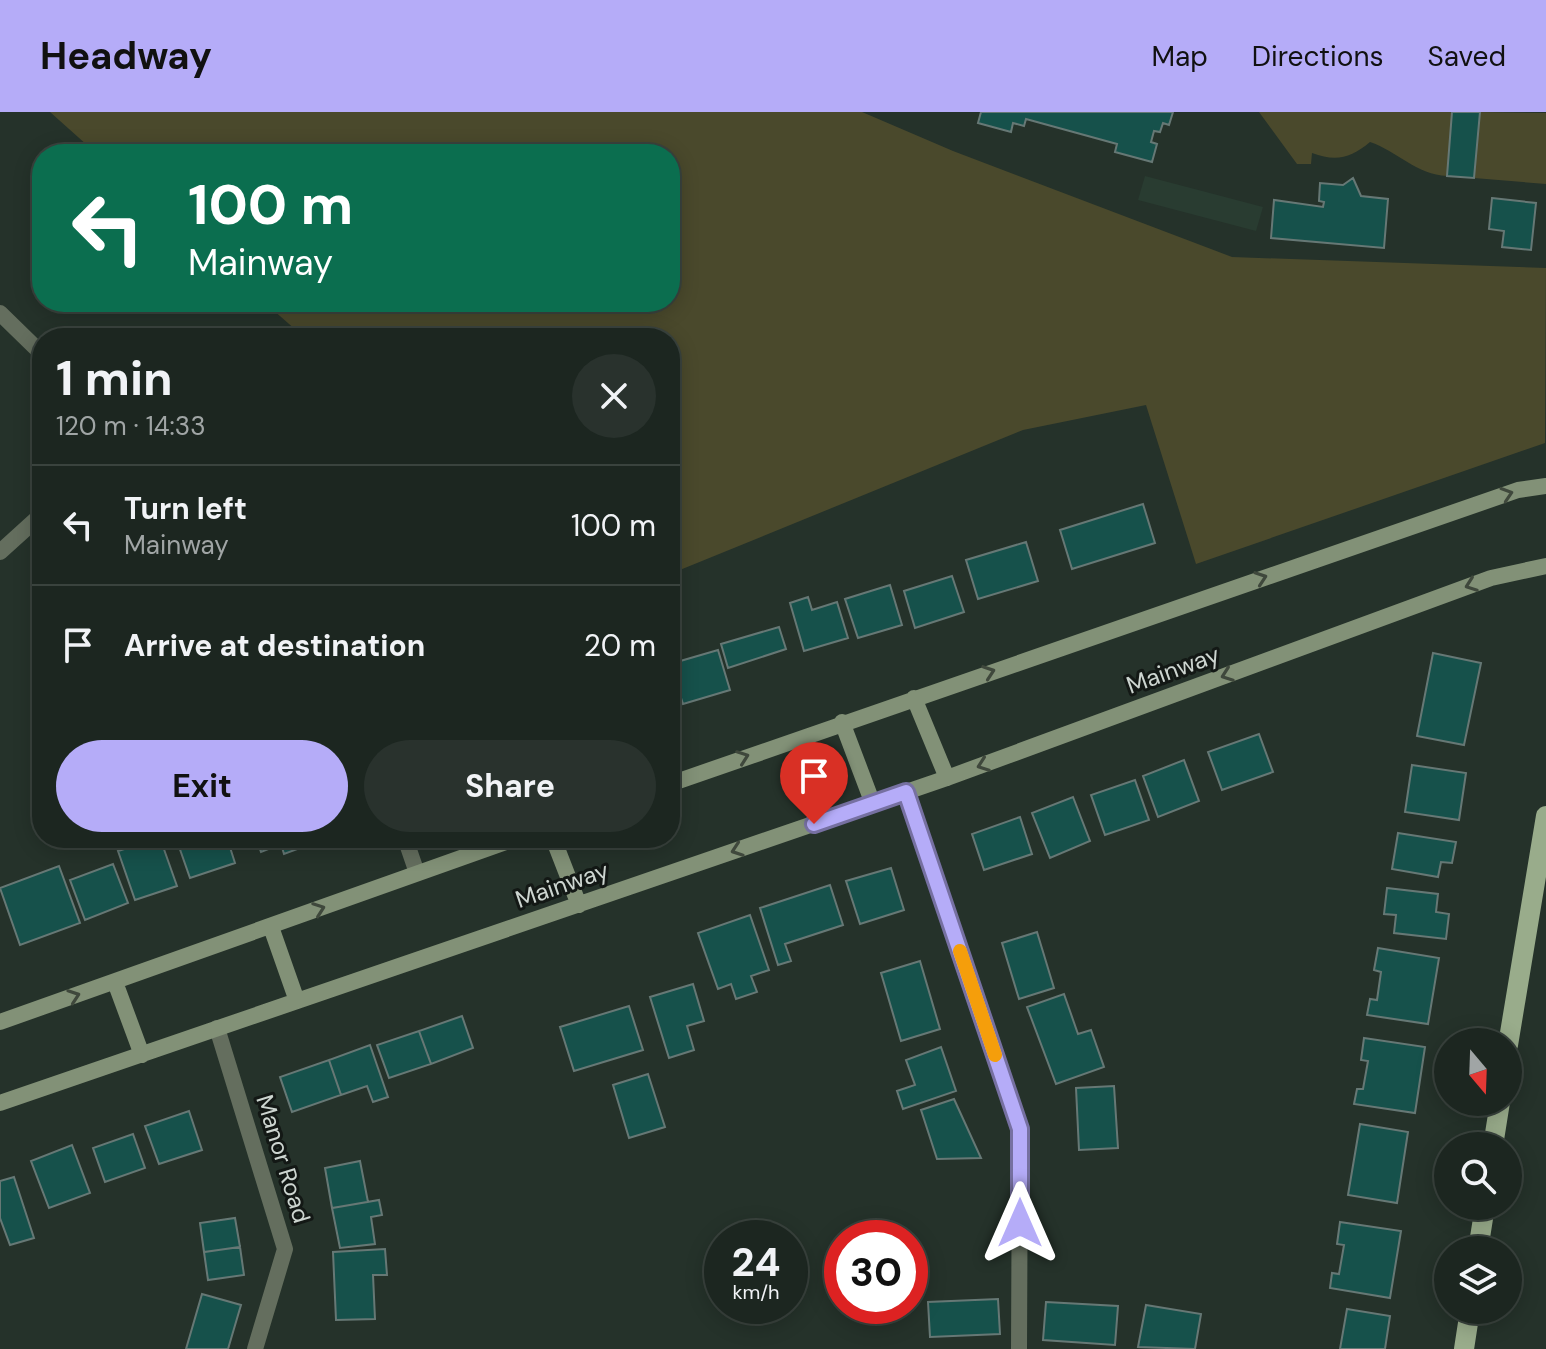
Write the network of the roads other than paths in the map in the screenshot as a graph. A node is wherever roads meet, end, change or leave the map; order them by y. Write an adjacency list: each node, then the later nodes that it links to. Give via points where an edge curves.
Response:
1 (0, 313): 2 (street)
2 (32, 344)
3 (1546, 486): 7 (street, one-way to 3, via 1518,490)
4 (32, 523): 5 (street)
5 (0, 552)
6 (1546, 566): 9 (street, Mainway, one-way to 9, via 1491,578)
7 (914, 698): 8 (street); 9 (street)
8 (842, 722): 10 (street, one-way to 8); 12 (street)
9 (947, 778): 11 (street, Mainway)
10 (680, 780)
11 (906, 792): 12 (street, Mainway); 29 (street, via 1020,1129)
12 (873, 804): 18 (street, Mainway, one-way to 18)
13 (1546, 816): 24 (main road)
14 (408, 848): 17 (street)
15 (488, 848): 17 (street)
16 (557, 848): 18 (street)
17 (417, 873): 19 (street, one-way to 17)
18 (579, 905): 21 (street, Mainway)
19 (271, 927): 20 (street); 21 (street)
20 (115, 982): 22 (street, one-way to 20); 25 (street)
21 (297, 1001): 23 (street, Mainway)
22 (0, 1022)
23 (217, 1028): 25 (street, Mainway); 28 (street, Manor Road, via 285,1249)
24 (1511, 1028)
25 (142, 1055): 26 (street, Mainway)
26 (0, 1103)
27 (1468, 1324): 30 (main road)
28 (255, 1349)
29 (1019, 1349)
30 (1464, 1349)

